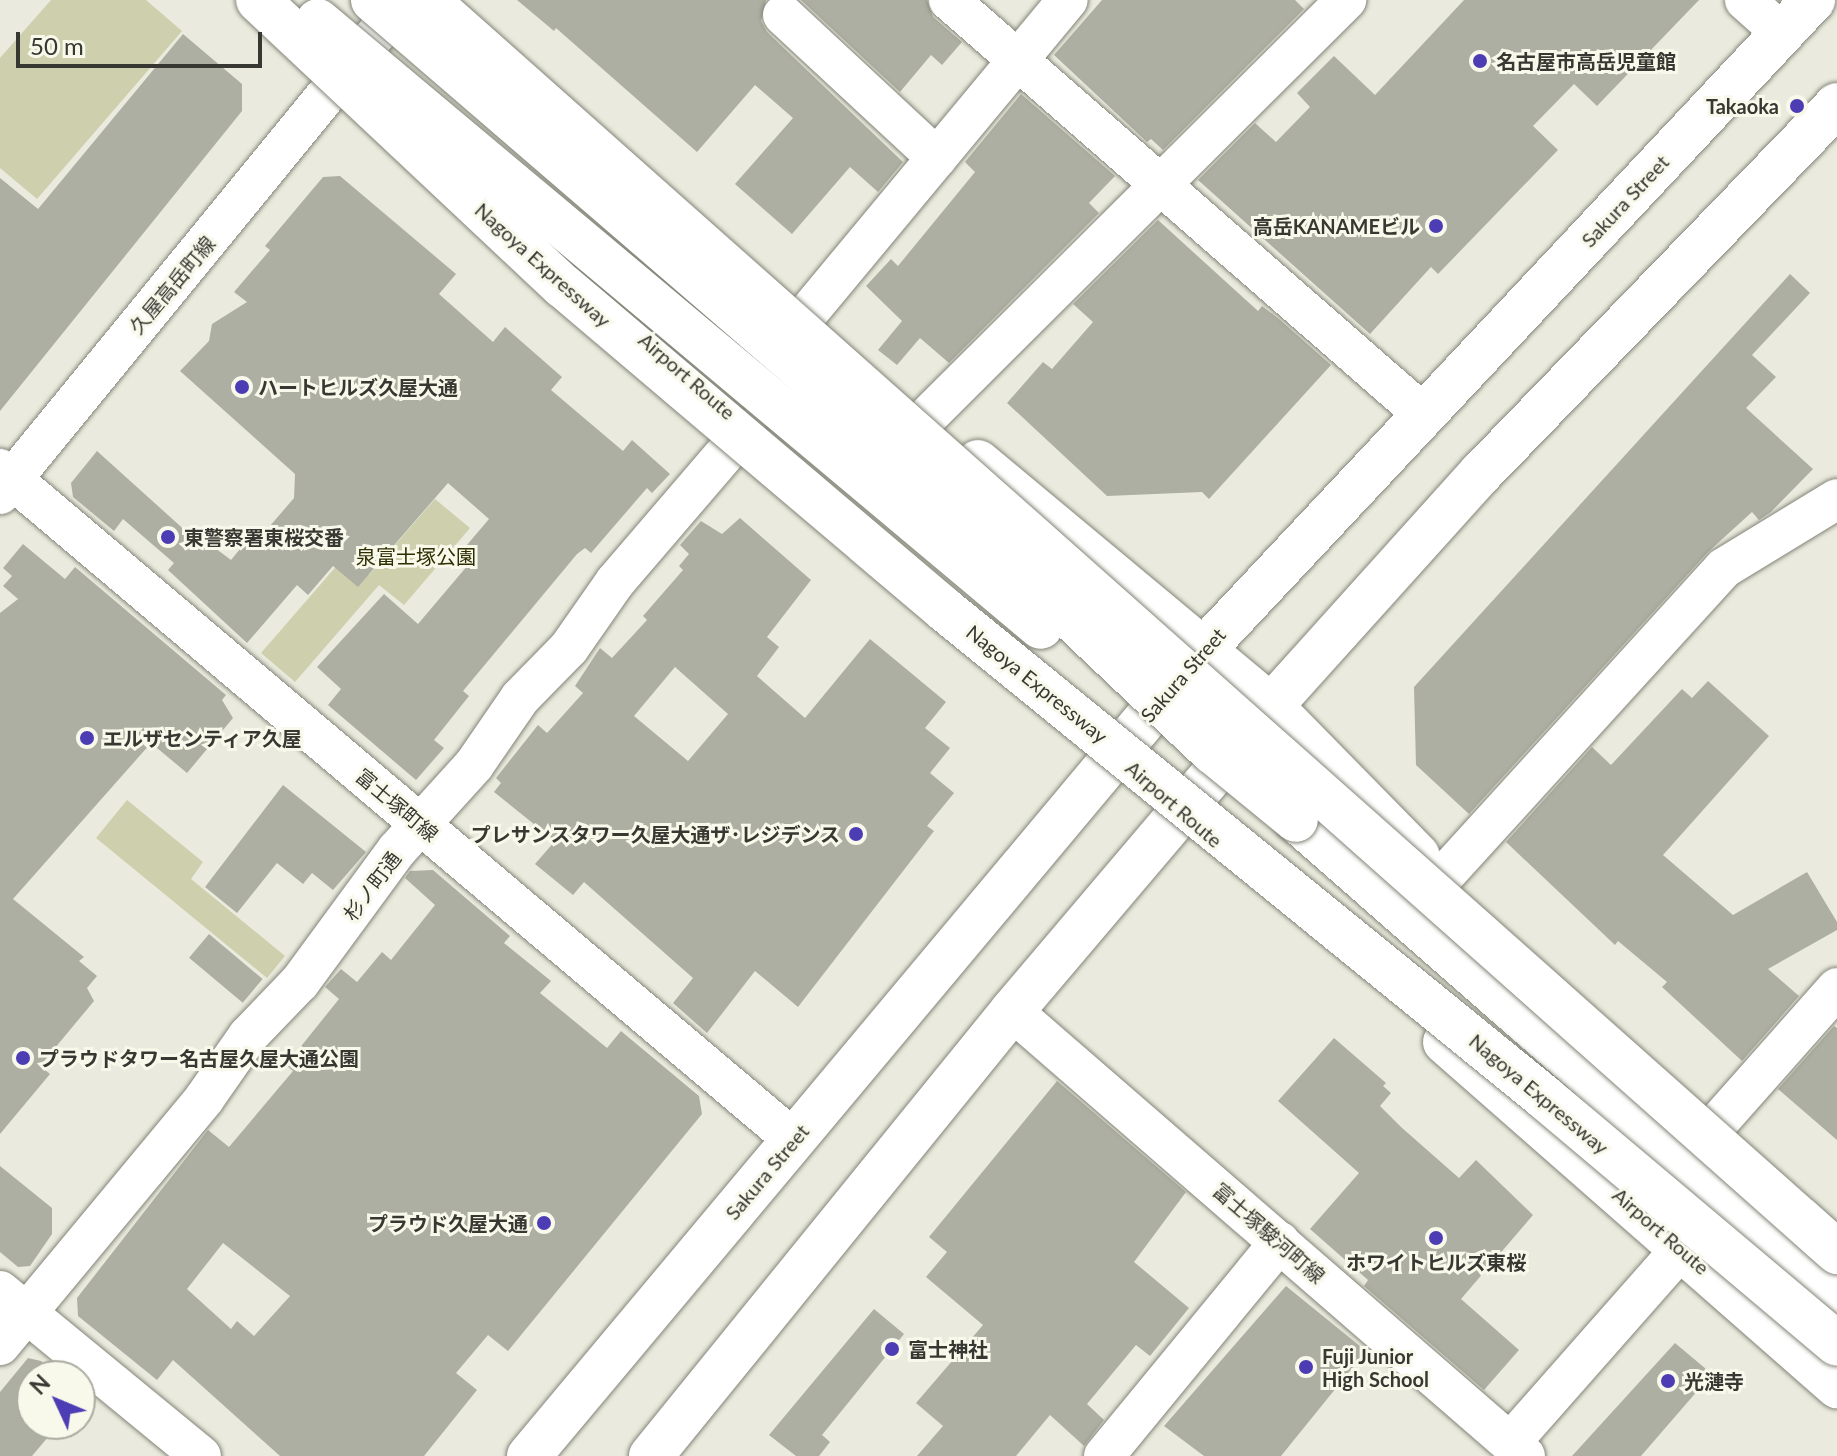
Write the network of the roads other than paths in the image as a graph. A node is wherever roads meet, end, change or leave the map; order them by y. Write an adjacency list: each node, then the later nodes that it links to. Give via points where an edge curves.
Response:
1 (258, 0): 15 (main road, Airport Route); 42 (main road, Nagoya Expressway, bridge, via 563,286 945,610 1544,1097)
2 (293, 0): 28 (main road, bridge, via 1163,730)
3 (373, 0): 28 (main road, bridge, via 872,430)
4 (404, 0): 15 (street, 久屋高岳町線)
5 (427, 0): 39 (main road, bridge)
6 (460, 0): 19 (main road)
7 (949, 0): 14 (street)
8 (1068, 0): 14 (street)
9 (1346, 0): 18 (street)
10 (1745, 0): 13 (street)
11 (1813, 0): 13 (main road, Sakura Street)
12 (783, 15): 17 (street)
13 (1782, 33): 20 (main road, Sakura Street)
14 (1019, 60): 17 (street); 18 (street)
15 (345, 76): 22 (main road, Airport Route); 23 (street, 久屋高岳町線)
16 (1832, 122): 26 (main road, via 1481,473)
17 (937, 158): 19 (street)
18 (1164, 184): 20 (street); 21 (street)
19 (807, 314): 21 (main road)
20 (1423, 414): 25 (main road, Sakura Street)
21 (926, 418): 25 (main road)
22 (746, 429): 27 (main road, Airport Route); 30 (street, 杉ノ町通, via 615,582 569,648 520,698 474,765)
23 (4, 481): 30 (street, 富士塚町線)
24 (1837, 499): 31 (street, via 1724,568)
25 (1205, 648): 26 (main road); 27 (main road, Sakura Street)
26 (1271, 706): 29 (main road); 31 (main road)
27 (1115, 752): 29 (main road, Airport Route); 35 (main road, Sakura Street)
28 (1213, 752): 40 (main road, bridge)
29 (1180, 810): 33 (main road); 38 (main road, Airport Route)
30 (421, 826): 35 (street, 富士塚町線); 41 (street, 杉ノ町通, via 300,982 248,1036 144,1174)
31 (1441, 879): 34 (main road)
32 (1837, 988): 34 (street)
33 (1012, 1011): 37 (street, 富士塚駿河町線); 48 (main road)
34 (1715, 1126): 36 (main road)
35 (794, 1140): 47 (main road, Sakura Street)
36 (1837, 1232)
37 (1280, 1242): 45 (street, 富士塚駿河町線); 49 (street)
38 (1681, 1249): 44 (main road, Airport Route); 45 (street)
39 (1837, 1252)
40 (1837, 1294)
41 (12, 1302): 43 (street, 杉ノ町通); 46 (street)
42 (1837, 1344)
43 (0, 1345)
44 (1837, 1386)
45 (1518, 1449)
46 (201, 1456)
47 (529, 1456)
48 (651, 1456)
49 (1104, 1456)

